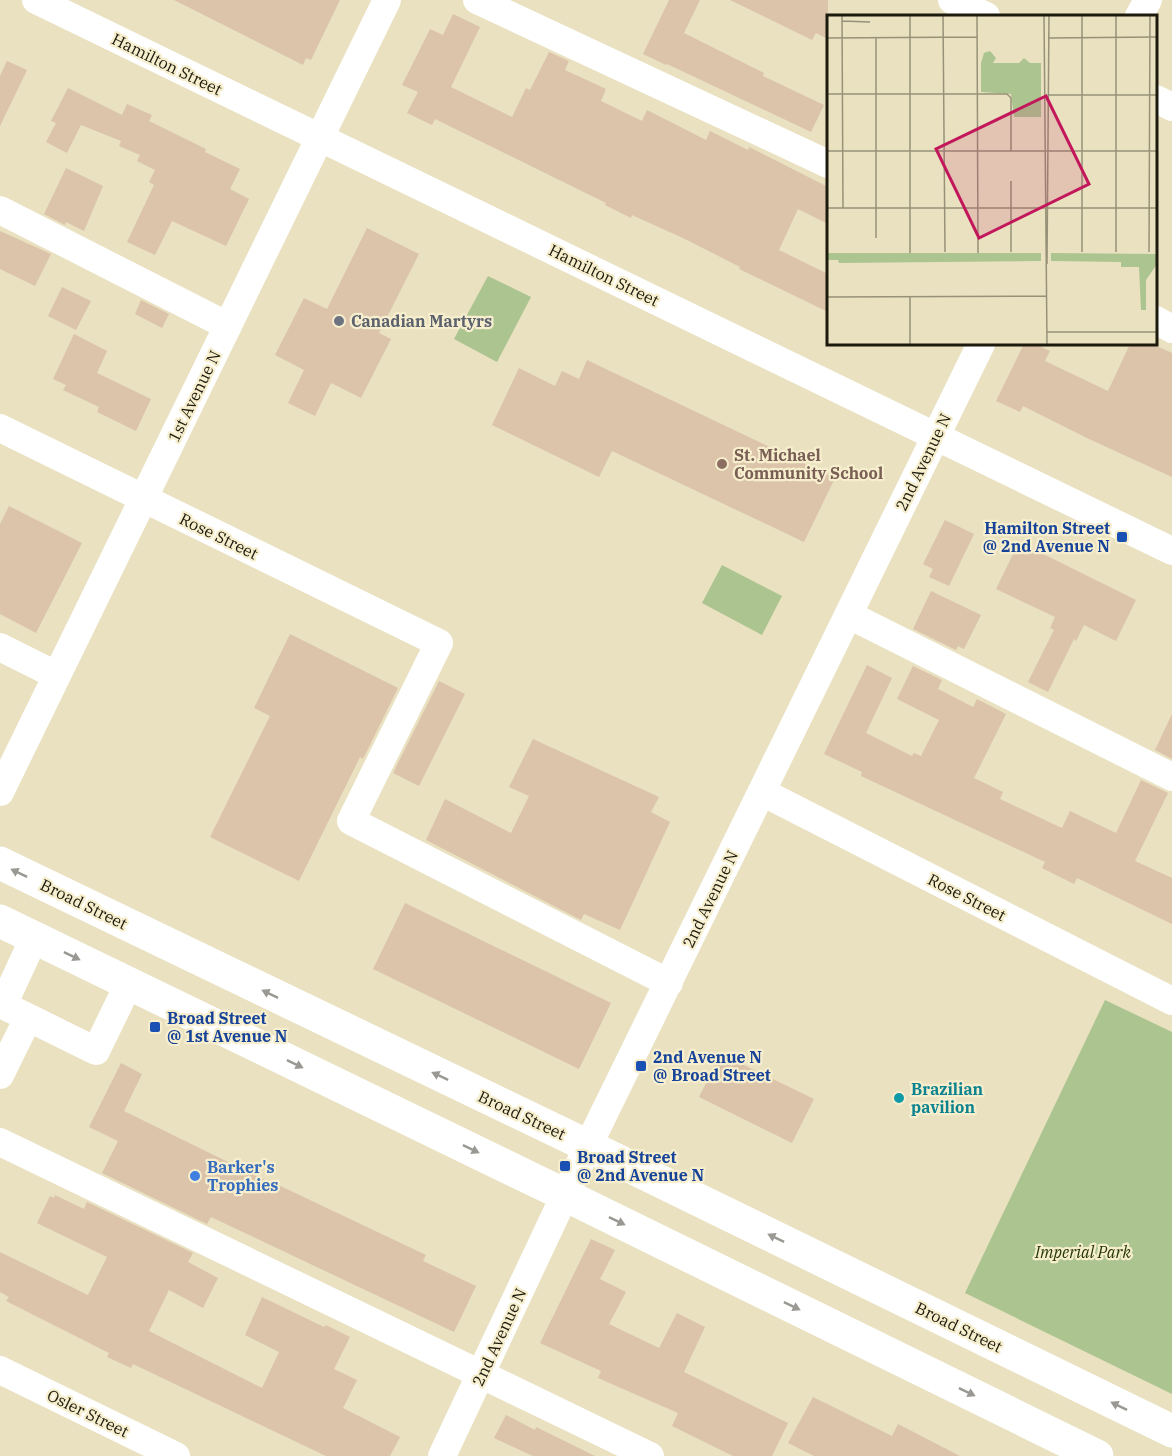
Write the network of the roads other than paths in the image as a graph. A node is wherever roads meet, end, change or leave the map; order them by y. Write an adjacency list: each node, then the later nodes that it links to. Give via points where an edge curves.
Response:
1 (36, 0): 10 (street, Hamilton Street)
2 (387, 0): 10 (street, 1st Avenue N)
3 (477, 0): 11 (street)
4 (952, 0): 6 (street)
5 (1148, 0): 7 (street)
6 (984, 15)
7 (1140, 15)
8 (1157, 100): 9 (street)
9 (1172, 107)
10 (319, 139): 14 (street, 1st Avenue N); 18 (street, Hamilton Street)
11 (827, 164)
12 (0, 210): 14 (street)
13 (1157, 322): 15 (street)
14 (228, 326): 19 (street, 1st Avenue N)
15 (1172, 329)
16 (981, 345): 18 (street, 2nd Avenue N)
17 (0, 428): 19 (street, Rose Street)
18 (936, 435): 20 (street, Hamilton Street); 21 (street, 2nd Avenue N)
19 (143, 499): 23 (street, 1st Avenue N); 30 (street, Rose Street, via 439,643 351,821)
20 (1172, 551)
21 (849, 615): 24 (street); 26 (street, 2nd Avenue N)
22 (0, 647): 23 (street)
23 (56, 675): 25 (street, 1st Avenue N)
24 (1172, 777)
25 (0, 792)
26 (762, 792): 30 (street, 2nd Avenue N); 32 (street, Rose Street)
27 (0, 863): 37 (main road, Broad Street, one-way to 27)
28 (0, 921): 29 (main road)
29 (34, 938): 31 (main road, one-way to 31); 33 (street)
30 (669, 983): 37 (street, 2nd Avenue N)
31 (129, 984): 34 (street, via 96,1051); 38 (main road, one-way to 38)
32 (1172, 1000)
33 (1, 1006): 34 (street)
34 (28, 1018): 35 (street)
35 (0, 1075)
36 (0, 1142): 40 (street)
37 (588, 1146): 38 (street, 2nd Avenue N); 41 (main road, Broad Street, one-way to 37)
38 (565, 1195): 40 (street, 2nd Avenue N); 45 (main road, one-way to 45)
39 (0, 1370): 42 (street, Osler Street)
40 (482, 1373): 43 (street, 2nd Avenue N); 44 (street)
41 (1172, 1431)
42 (176, 1456)
43 (442, 1456)
44 (650, 1456)
45 (1097, 1456)

